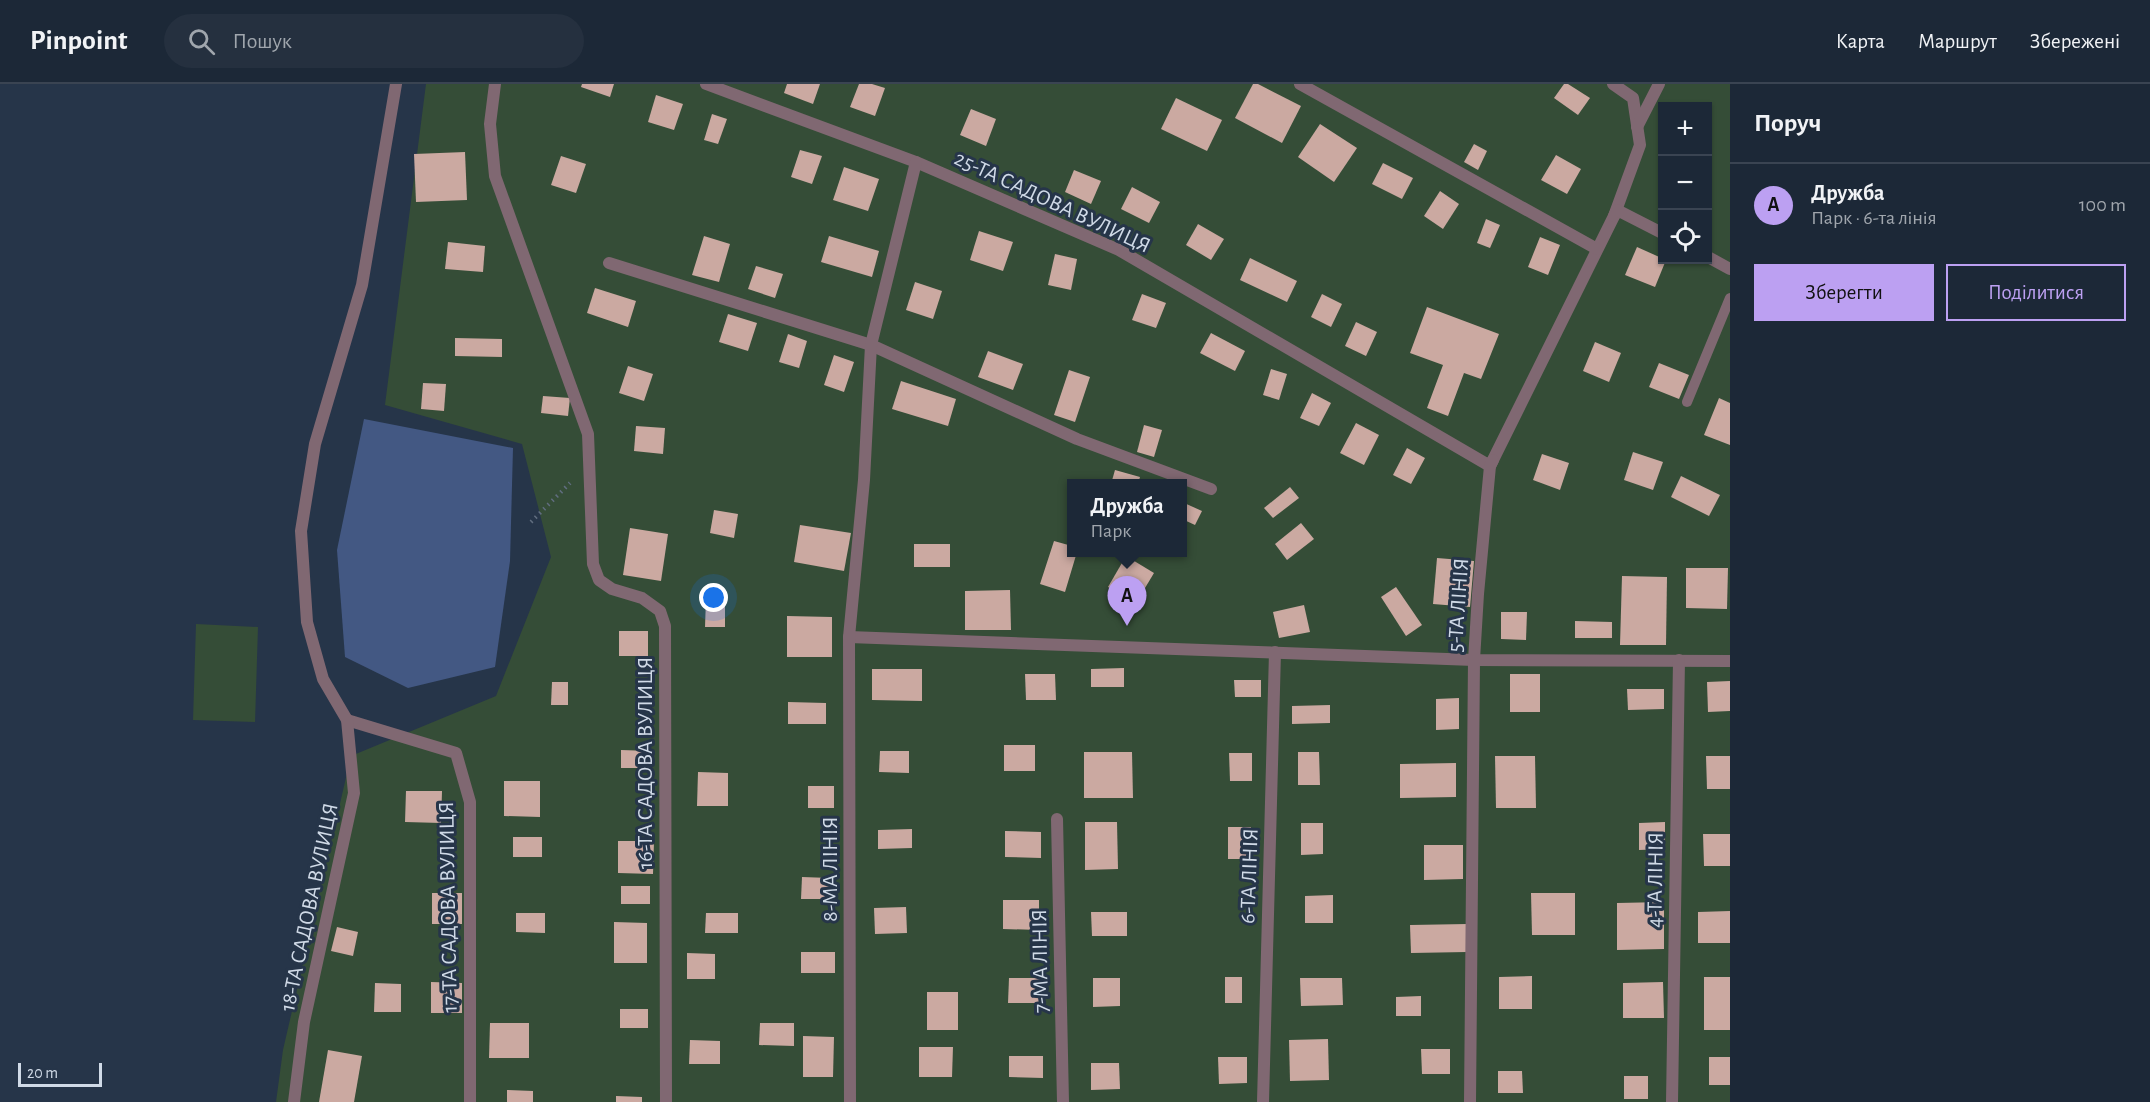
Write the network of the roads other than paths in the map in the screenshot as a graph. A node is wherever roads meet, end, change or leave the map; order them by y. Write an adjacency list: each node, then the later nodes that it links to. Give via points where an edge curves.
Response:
1 (396, 84): 27 (street, via 362,285 315,444 302,531 307,622 323,679)
2 (495, 84): 31 (street, 16-ТА САДОВА ВУЛИЦЯ, via 489,124 495,176 588,434 593,564 599,580 612,589 642,598 660,611 665,626)
3 (706, 84): 8 (street, 25-ТА САДОВА ВУЛИЦЯ)
4 (1300, 84): 11 (street)
5 (1613, 84): 7 (street, via 1633,98)
6 (1659, 84): 7 (street)
7 (1637, 127): 9 (street, 5-ТА ЛІНІЯ, via 1640,145)
8 (916, 162): 16 (street, 8-МА ЛІНІЯ); 18 (street, 25-ТА САДОВА ВУЛИЦЯ, via 1119,250)
9 (1617, 210): 10 (street); 11 (street, 5-ТА ЛІНІЯ); 18 (street)
10 (1658, 231)
11 (1597, 249): 18 (street, 5-ТА ЛІНІЯ)
12 (1712, 260): 14 (street)
13 (609, 263): 16 (street)
14 (1730, 269)
15 (1730, 298): 17 (lane)
16 (871, 345): 19 (street, via 1077,439); 22 (street, 8-МА ЛІНІЯ, via 864,480)
17 (1687, 402)
18 (1490, 466): 24 (street, 5-ТА ЛІНІЯ)
19 (1184, 479)
20 (1187, 480): 21 (street)
21 (1211, 489)
22 (849, 637): 23 (street); 32 (street, 8-МА ЛІНІЯ)
23 (1275, 652): 24 (street); 34 (street, 6-ТА ЛІНІЯ)
24 (1474, 660): 25 (street); 35 (street, 5-ТА ЛІНІЯ)
25 (1679, 660): 26 (street); 36 (street, 4-ТА ЛІНІЯ)
26 (1730, 661)
27 (347, 720): 29 (street, 18-ТА САДОВА ВУЛИЦЯ, via 354,793 304,1022); 30 (street, 17-ТА САДОВА ВУЛИЦЯ, via 456,753 470,802)
28 (1057, 819): 33 (street, 7-МА ЛІНІЯ)
29 (294, 1102)
30 (470, 1102)
31 (666, 1102)
32 (850, 1102)
33 (1063, 1102)
34 (1263, 1102)
35 (1470, 1102)
36 (1672, 1102)

